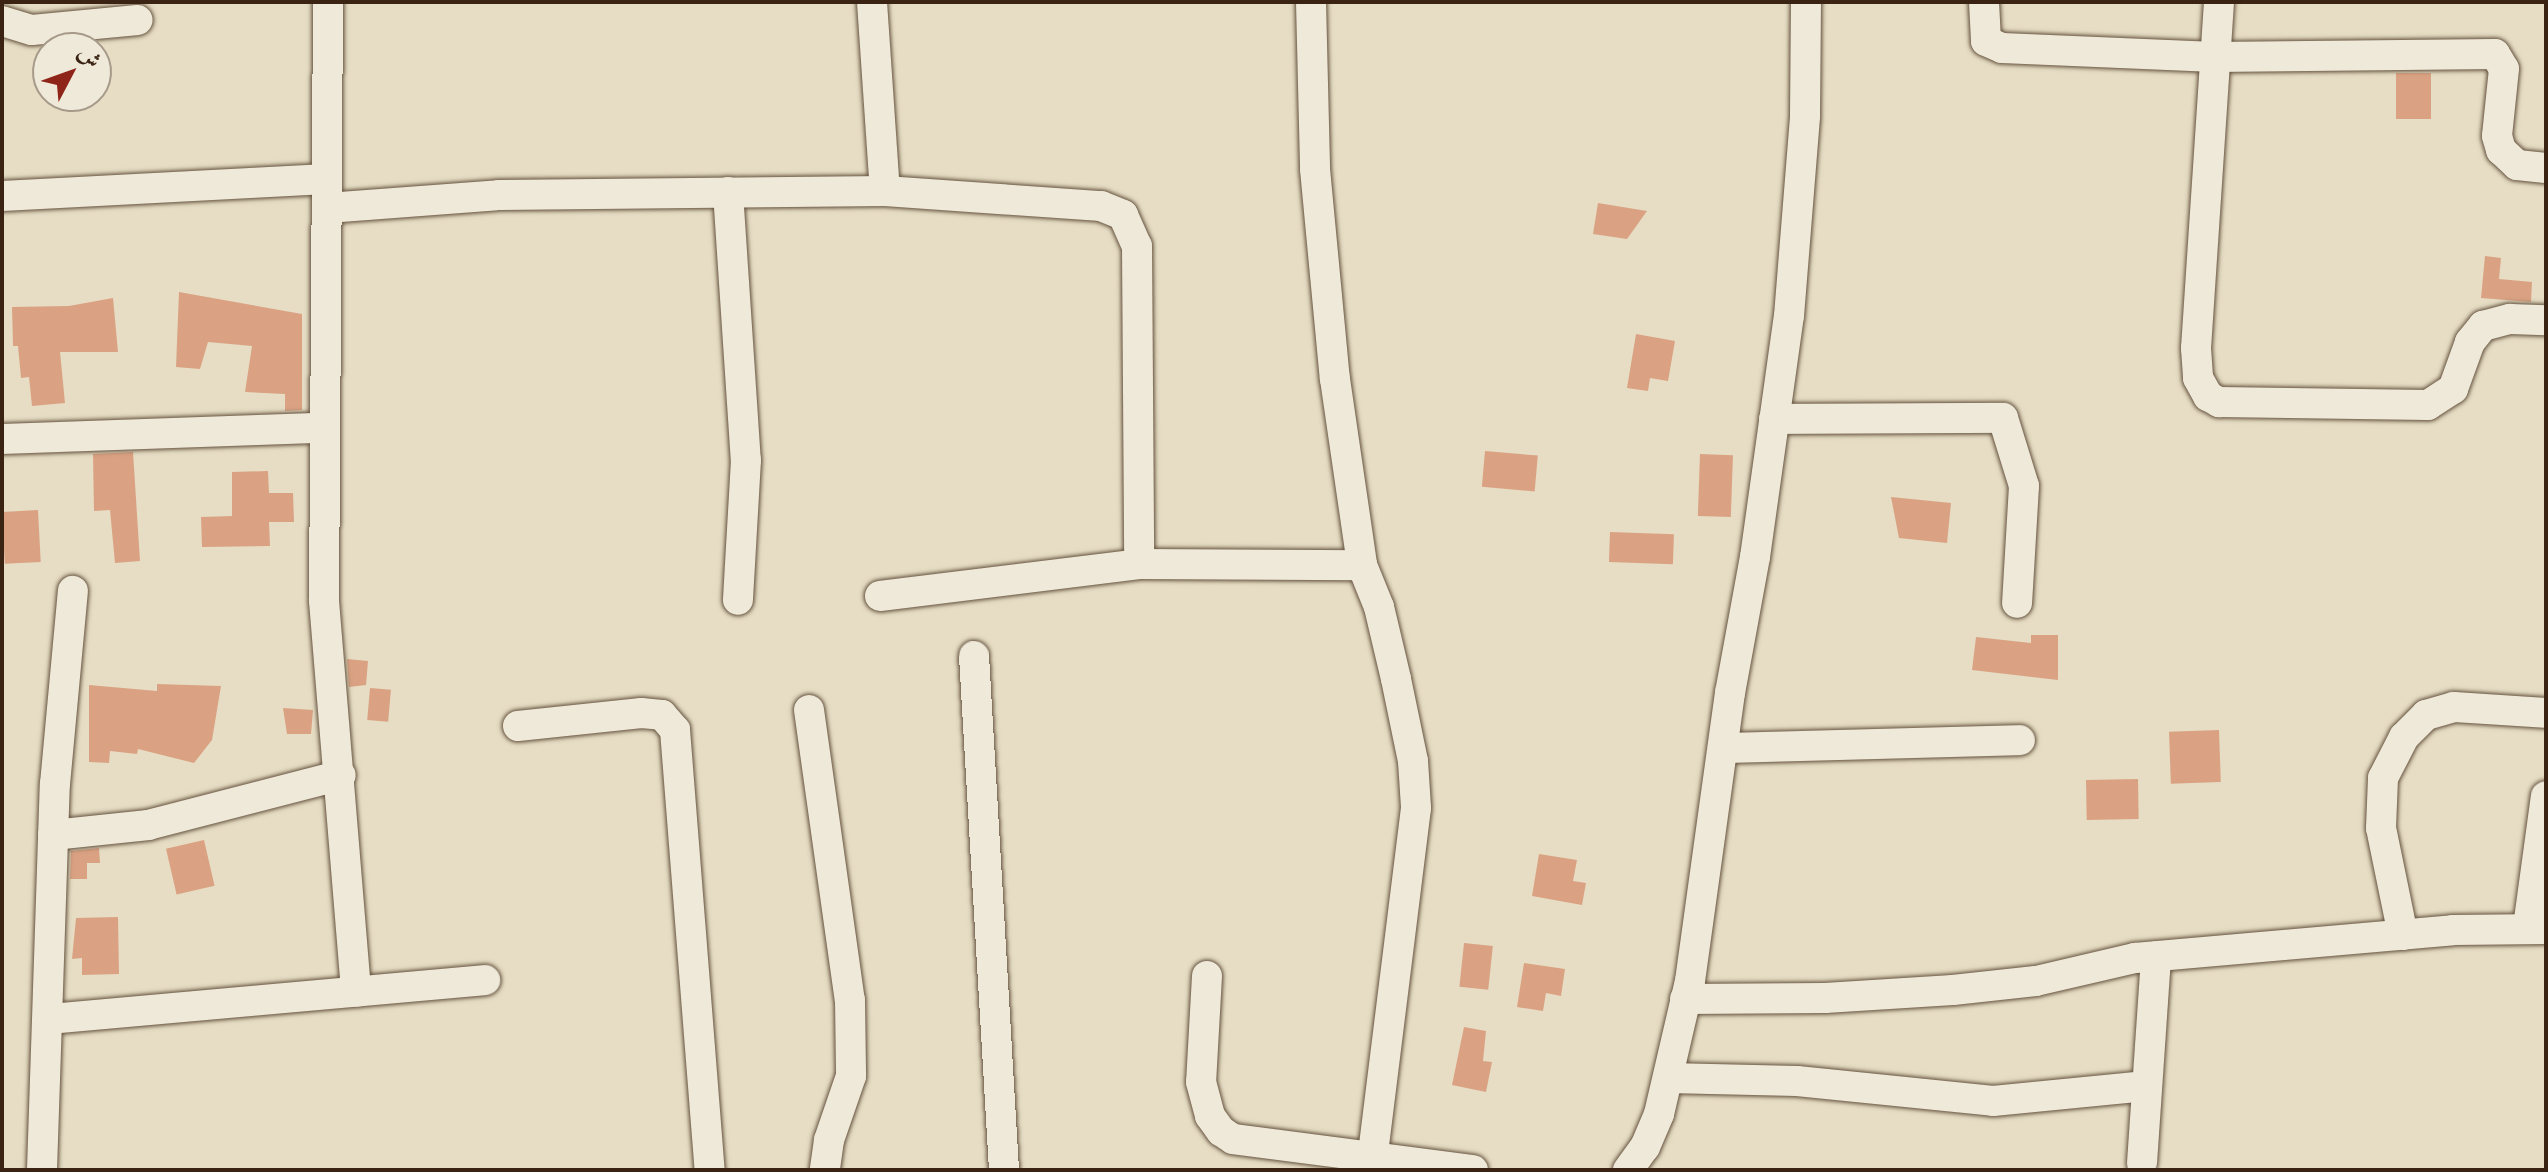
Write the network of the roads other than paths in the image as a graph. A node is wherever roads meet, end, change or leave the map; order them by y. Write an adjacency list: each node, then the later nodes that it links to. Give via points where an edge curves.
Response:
1 (328, 2): 13 (street)
2 (872, 2): 11 (street)
3 (1311, 2): 20 (street, via 1315,169 1335,379)
4 (1806, 2): 16 (street, via 1805,116 1789,316)
5 (1984, 2): 9 (street, via 1986,41 2002,48)
6 (2219, 2): 9 (street)
7 (138, 20): 8 (street, via 32,30)
8 (2, 21)
9 (2215, 57): 10 (street, via 2495,54 2504,69 2497,136 2501,150 2517,165); 15 (street, via 2196,348 2198,378 2208,396 2219,402 2428,405 2453,389 2470,342 2483,326 2510,319)
10 (2546, 168)
11 (885, 191): 12 (street); 19 (street, via 1101,206 1123,215 1137,246)
12 (728, 192): 13 (street); 23 (street, via 746,460)
13 (327, 194): 14 (street); 17 (street)
14 (2, 196)
15 (2546, 320)
16 (1774, 419): 24 (street, via 2003,418 2024,486); 30 (street)
17 (321, 428): 18 (street); 31 (street, via 324,601)
18 (2, 439)
19 (1139, 564): 20 (street); 22 (street)
20 (1362, 565): 44 (street, via 1379,607 1396,679 1416,808)
21 (73, 591): 33 (street)
22 (880, 596)
23 (738, 600)
24 (2017, 603)
25 (974, 656): 49 (street)
26 (809, 710): 48 (street, via 850,1000 851,1076 829,1140)
27 (2546, 713): 35 (street, via 2454,707 2426,715 2404,737 2383,778 2381,828)
28 (518, 726): 47 (street, via 641,713 667,717 675,730)
29 (2020, 740): 30 (street)
30 (1723, 748): 40 (street)
31 (341, 775): 33 (street, via 148,825); 39 (street)
32 (2546, 796): 34 (street)
33 (53, 835): 41 (street)
34 (2537, 928): 35 (street)
35 (2403, 935): 36 (street)
36 (2156, 956): 40 (street, via 2036,981 1953,990); 43 (street)
37 (1207, 976): 44 (street, via 1201,1082 1210,1116 1221,1131 1233,1139)
38 (485, 980): 39 (street)
39 (356, 992): 41 (street)
40 (1685, 999): 42 (street)
41 (49, 1019): 46 (street)
42 (1668, 1078): 43 (street, via 1797,1081 1993,1101); 51 (street, via 1645,1147)
43 (2146, 1086): 45 (street)
44 (1373, 1162): 50 (street)
45 (2142, 1163)
46 (42, 1170)
47 (710, 1170)
48 (825, 1170)
49 (1004, 1170)
50 (1473, 1170)
51 (1628, 1170)

